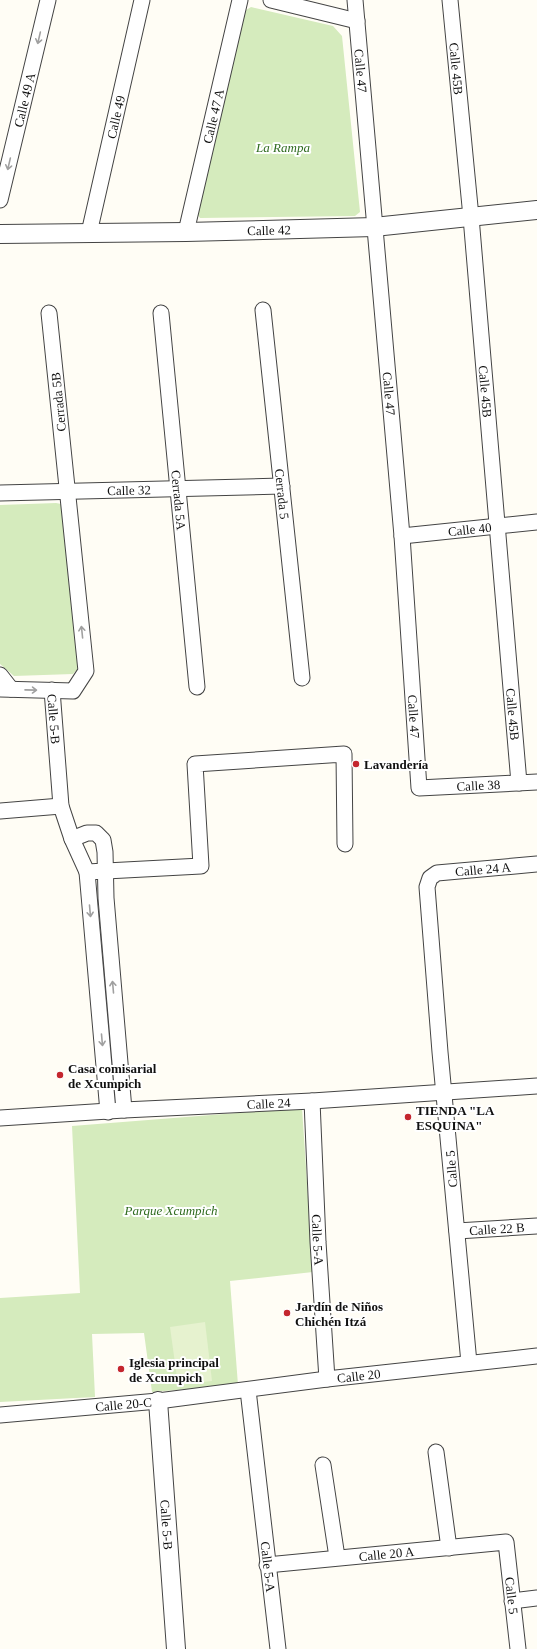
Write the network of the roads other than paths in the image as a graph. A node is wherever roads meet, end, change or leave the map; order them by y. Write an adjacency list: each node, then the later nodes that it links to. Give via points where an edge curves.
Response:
1 (48, 0): 8 (street, Calle 49 A, one-way to 8)
2 (142, 0): 13 (street, Calle 49)
3 (240, 0): 12 (street, Calle 47 A)
4 (271, 0): 7 (street)
5 (355, 0): 7 (street, Calle 47)
6 (450, 0): 10 (street, Calle 45B)
7 (356, 20): 11 (street, Calle 47)
8 (0, 200)
9 (537, 210): 10 (street, Calle 42)
10 (471, 217): 11 (street, Calle 42); 23 (street, Calle 45B)
11 (374, 227): 12 (street, Calle 42); 24 (street, Calle 47)
12 (186, 232): 13 (street, Calle 42)
13 (89, 233): 14 (street, Calle 42)
14 (0, 234)
15 (263, 310): 18 (street, Cerrada 5)
16 (49, 313): 20 (street, Cerrada 5B)
17 (161, 313): 19 (street, Cerrada 5A)
18 (282, 486): 19 (street, Calle 32); 26 (street, Cerrada 5)
19 (178, 488): 20 (street, Calle 32); 27 (street, Cerrada 5A)
20 (67, 491): 21 (street, Calle 32); 29 (street, Calle 5-B, one-way to 20, via 73,690 86,671)
21 (0, 493)
22 (537, 522): 23 (street, Calle 40)
23 (497, 526): 24 (street, Calle 40); 31 (street, Calle 45B)
24 (402, 536): 32 (street, Calle 47)
25 (0, 675): 28 (street)
26 (302, 678)
27 (197, 687)
28 (5, 689): 29 (street, one-way to 29)
29 (52, 690): 33 (street, Calle 5-B)
30 (537, 782): 31 (street, Calle 38)
31 (519, 783): 32 (street, Calle 38)
32 (419, 788)
33 (61, 806): 34 (street); 35 (street, Calle 5-B)
34 (0, 812)
35 (72, 839): 38 (street, via 87,833 96,833 103,840); 39 (street, Calle 5-B)
36 (344, 844): 38 (street, via 344,754 195,764 201,866)
37 (537, 864): 40 (street, Calle 24 A, via 436,873)
38 (105, 871): 39 (street); 44 (street, one-way to 38)
39 (87, 872): 45 (street, Calle 5-B, one-way to 45)
40 (430, 878): 42 (street, Calle 5, via 427,888)
41 (537, 1086): 42 (street, Calle 24)
42 (444, 1092): 43 (street, Calle 24); 48 (street, Calle 5)
43 (312, 1101): 44 (street, Calle 24); 51 (street, Calle 5-A)
44 (124, 1110): 45 (street, Calle 24)
45 (108, 1112): 46 (street, Calle 24)
46 (0, 1118)
47 (537, 1226): 48 (street, Calle 22 B)
48 (457, 1231): 50 (street, Calle 5)
49 (537, 1356): 50 (street, Calle 20)
50 (469, 1364): 51 (street, Calle 20)
51 (327, 1379): 52 (street, Calle 20)
52 (248, 1390): 53 (street, Calle 20-C); 60 (street, Calle 5-A)
53 (158, 1401): 54 (street, Calle 20-C); 63 (street, Calle 5-B)
54 (0, 1415)
55 (436, 1452): 58 (street)
56 (323, 1465): 59 (street)
57 (506, 1542): 58 (street, Calle 20 A); 62 (street, Calle 5)
58 (449, 1548): 59 (street, Calle 20 A)
59 (337, 1557): 60 (street, Calle 20 A)
60 (268, 1565): 64 (street, Calle 5-A)
61 (537, 1598): 62 (street)
62 (512, 1601): 65 (street, Calle 5)
63 (176, 1649)
64 (278, 1649)
65 (518, 1649)

